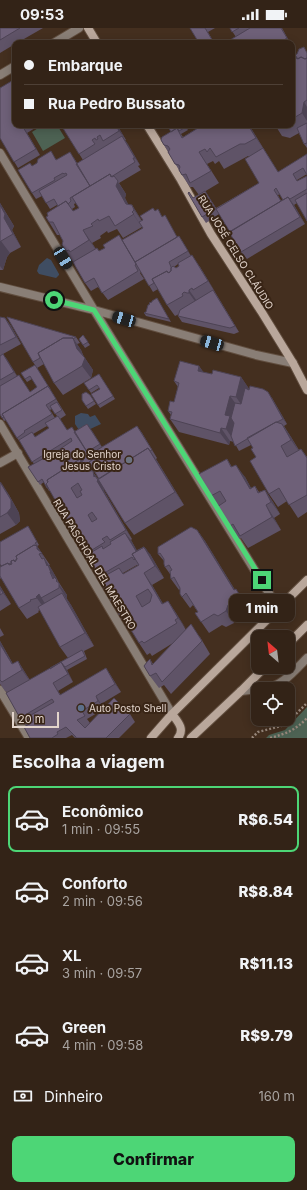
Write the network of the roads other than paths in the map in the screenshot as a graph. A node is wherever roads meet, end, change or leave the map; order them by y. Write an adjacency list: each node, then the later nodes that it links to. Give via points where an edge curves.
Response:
1 (78, 28): 3 (street)
2 (88, 28): 4 (main road)
3 (59, 40)
4 (95, 40)
5 (12, 68): 6 (street)
6 (0, 75)
7 (150, 128): 11 (main road, RUA JOSÉ CELSO CLÁUDIO, via 211,234)
8 (0, 153): 10 (street)
9 (0, 287): 10 (street)
10 (94, 310): 11 (street); 17 (street)
11 (292, 363): 12 (main road, RUA JOSÉ CELSO CLÁUDIO)
12 (307, 390)
13 (0, 424): 14 (street, RUA PASCHOAL DEL MAESTRO)
14 (18, 453): 15 (street); 26 (street, RUA PASCHOAL DEL MAESTRO)
15 (0, 463)
16 (307, 580): 17 (main road)
17 (278, 608): 26 (main road)
18 (307, 625): 19 (main road)
19 (295, 637)
20 (307, 658): 22 (street)
21 (258, 674): 25 (main road)
22 (281, 682)
23 (0, 690): 27 (street)
24 (251, 690): 25 (street)
25 (241, 691): 30 (main road)
26 (172, 714): 28 (main road); 29 (main road, via 181,728)
27 (29, 738)
28 (151, 738)
29 (178, 738)
30 (191, 738)

